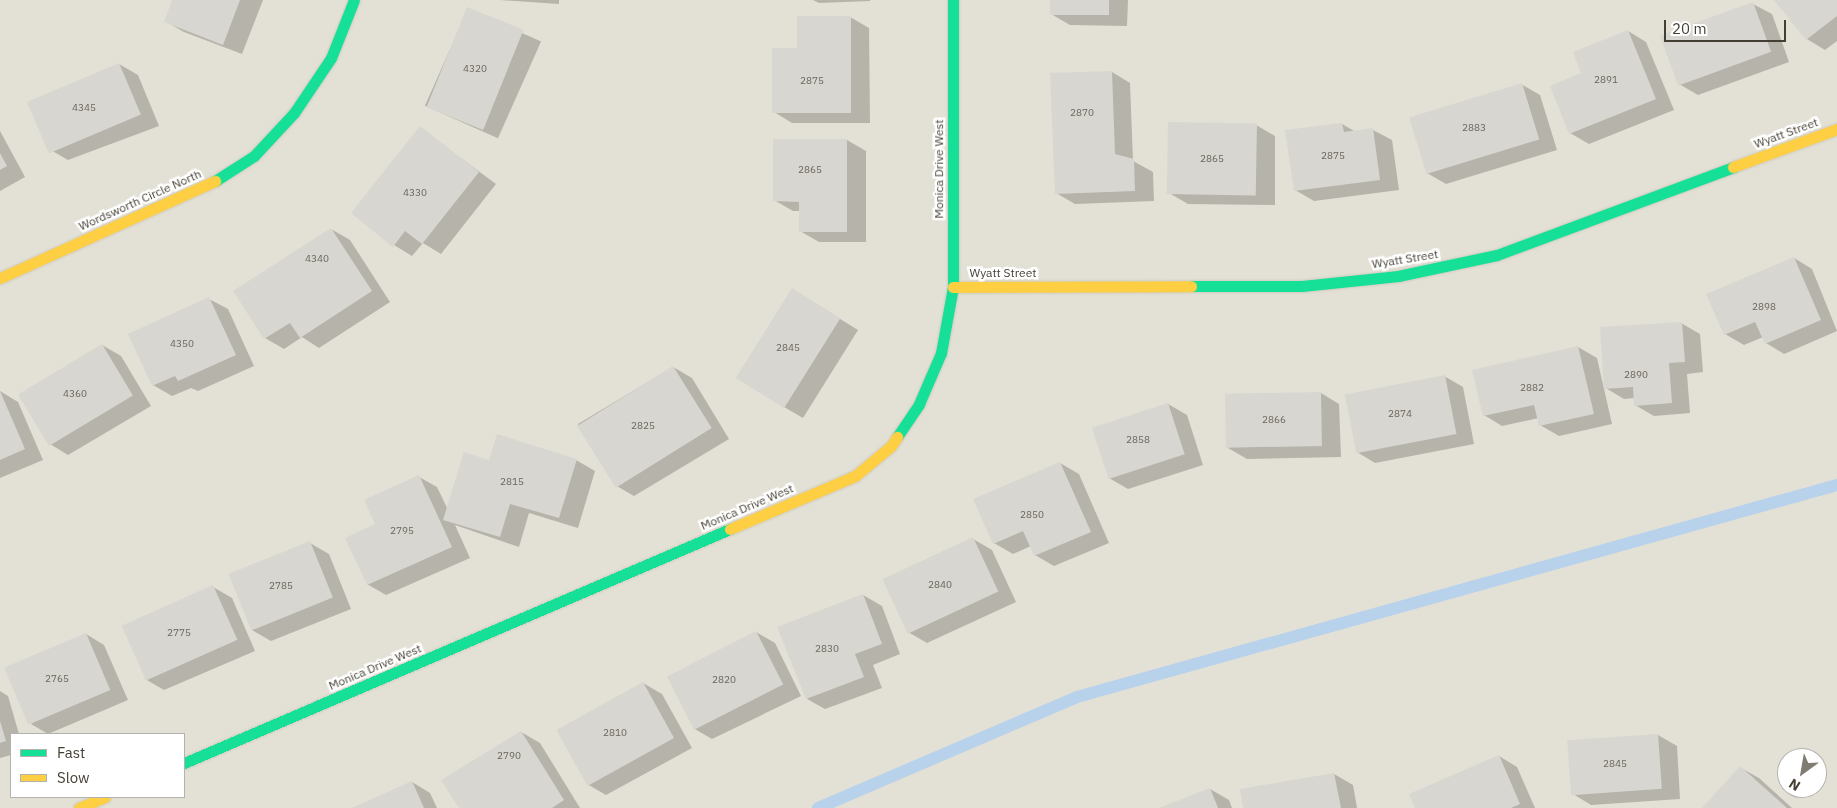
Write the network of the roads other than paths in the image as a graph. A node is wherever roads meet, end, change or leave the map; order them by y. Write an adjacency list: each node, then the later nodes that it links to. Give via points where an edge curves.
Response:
1 (354, 0): 4 (street, Wordsworth Circle North, via 331,58 294,113 254,156 205,188)
2 (953, 0): 5 (street, Monica Drive West)
3 (1837, 129): 5 (street, Wyatt Street, via 1498,256 1398,276 1302,286)
4 (0, 278)
5 (953, 288): 6 (street, Monica Drive West, via 941,353 919,404 891,446 855,476)
6 (185, 763)
7 (103, 798): 8 (street)
8 (79, 808)

